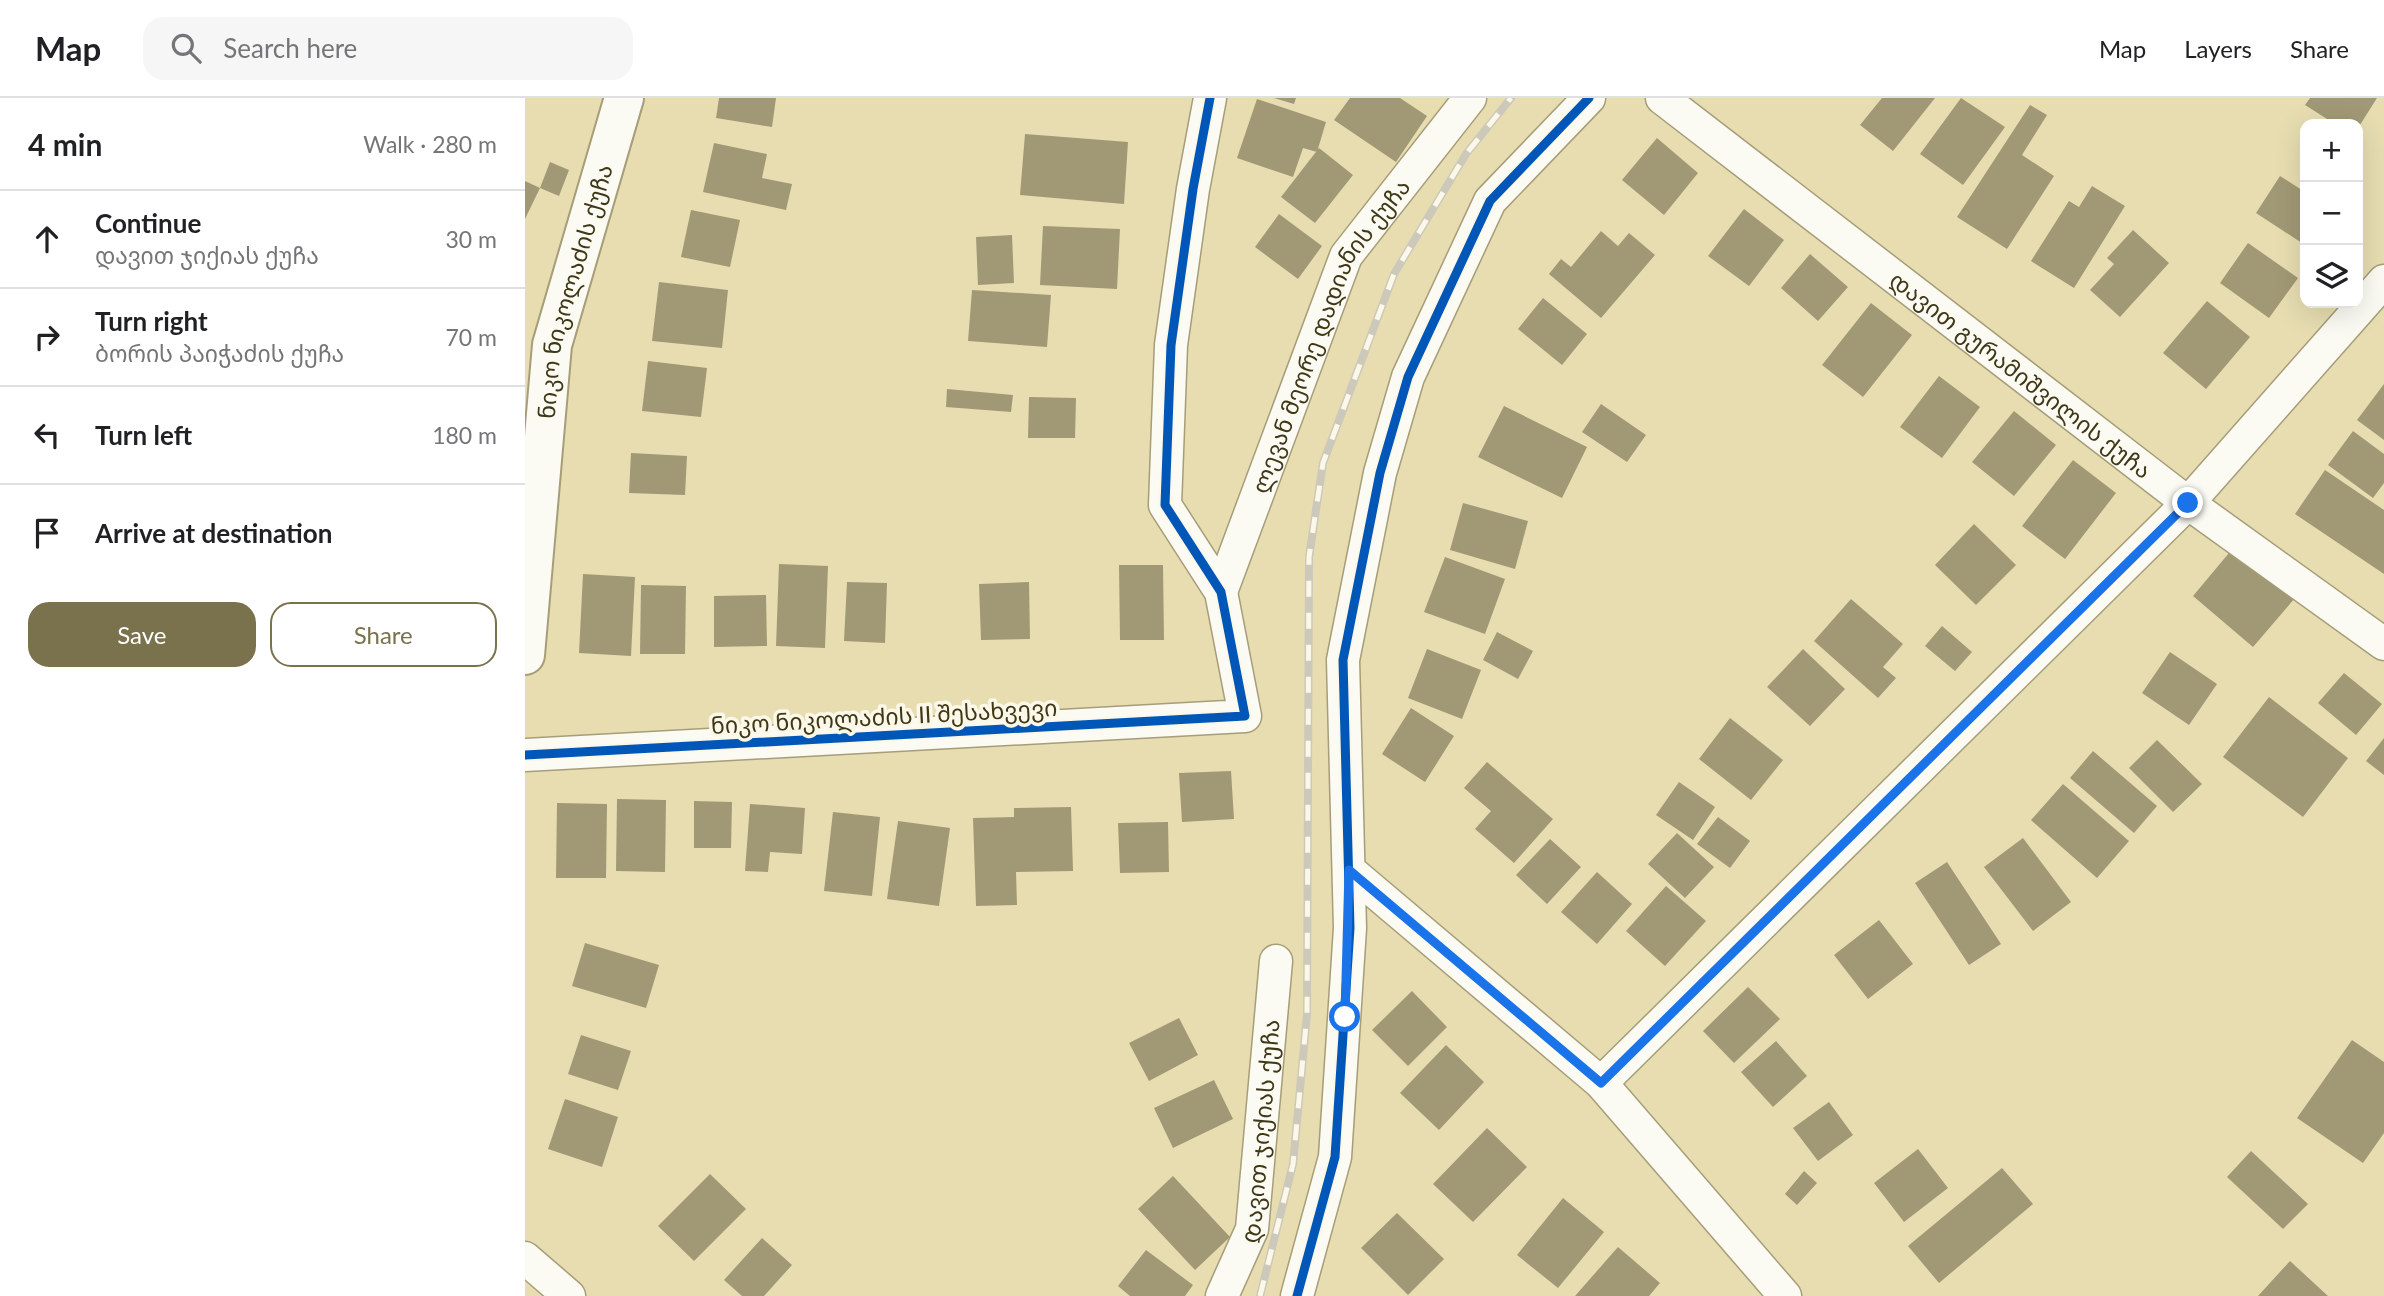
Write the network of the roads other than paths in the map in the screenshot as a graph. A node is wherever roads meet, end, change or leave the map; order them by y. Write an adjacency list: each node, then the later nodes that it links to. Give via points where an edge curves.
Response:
1 (624, 98): 10 (street, ნიკო ნიკოლაძის ქუჩა, via 552,345)
2 (1210, 98): 8 (street, via 1171,345 1165,505)
3 (1470, 98): 8 (street, ლევან მეორე დადიანის ქუჩა, via 1346,256)
4 (1589, 98): 12 (street, via 1490,201 1408,377 1380,473 1343,660)
5 (1662, 98): 7 (street, დავით გურამიშვილის ქუჩა)
6 (2384, 281): 7 (street)
7 (2188, 503): 9 (street, დავით გურამიშვილის ქუჩა); 14 (street)
8 (1221, 592): 11 (street, ნიკო ნიკოლაძის II შესახვევი, via 1245,716)
9 (2384, 644)
10 (525, 655)
11 (525, 755)
12 (1349, 870): 14 (street); 18 (street, via 1350,928 1335,1157)
13 (1276, 961): 17 (street, დავით ჯიქიას ქუჩა, via 1252,1229)
14 (1601, 1083): 19 (street)
15 (525, 1258): 16 (street)
16 (569, 1296)
17 (1222, 1296)
18 (1297, 1296)
19 (1785, 1296)

